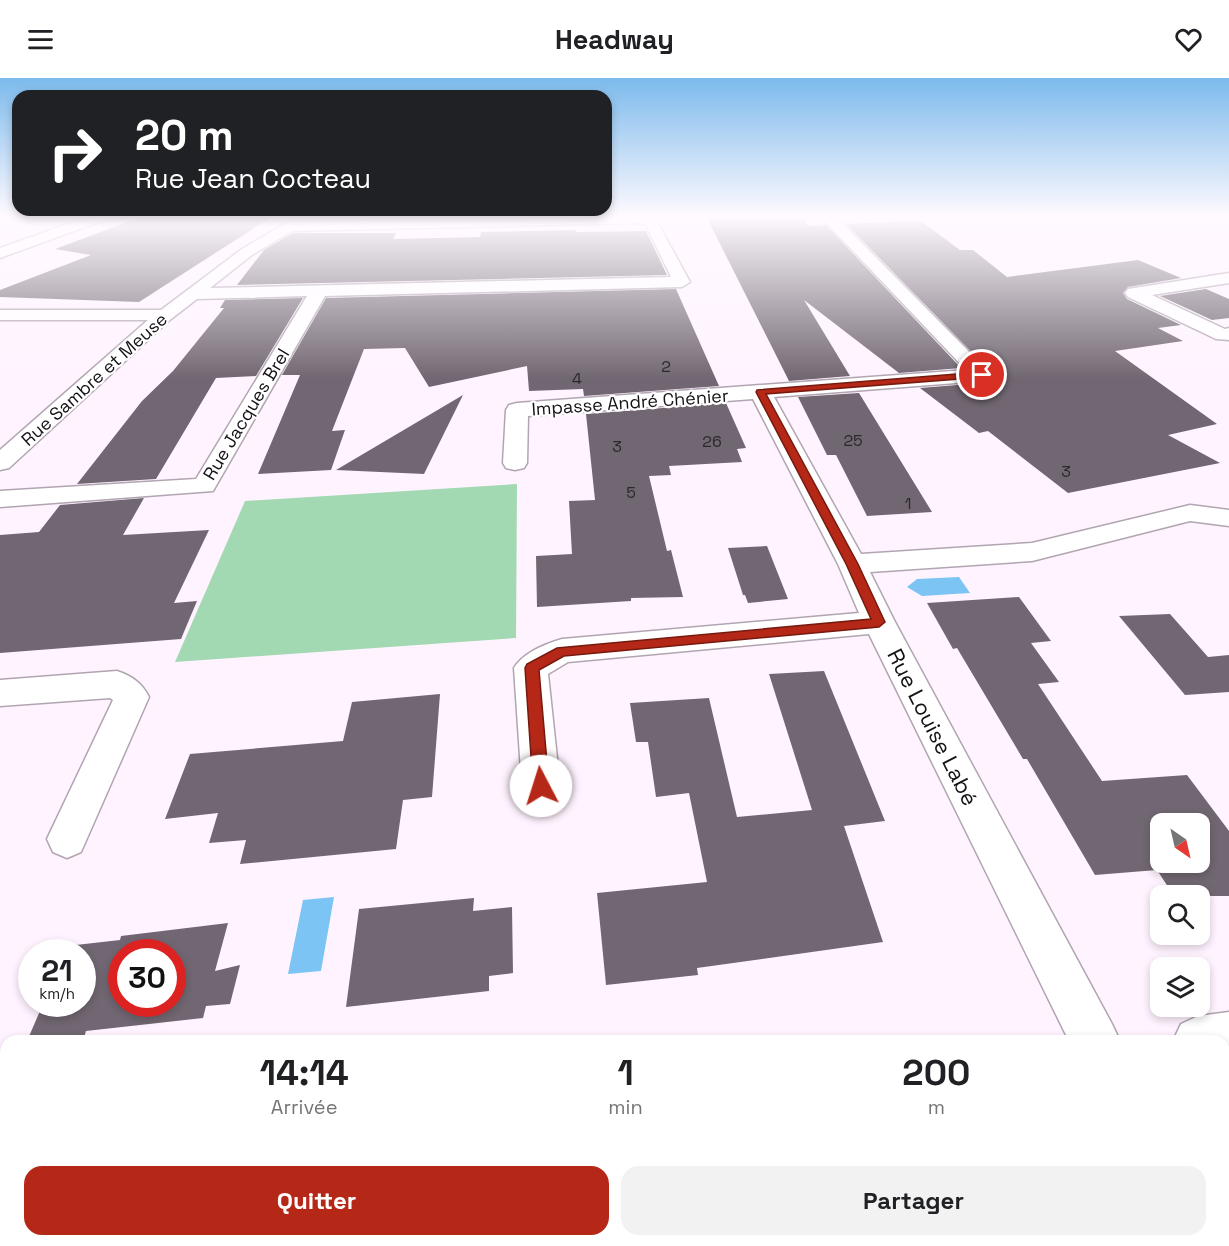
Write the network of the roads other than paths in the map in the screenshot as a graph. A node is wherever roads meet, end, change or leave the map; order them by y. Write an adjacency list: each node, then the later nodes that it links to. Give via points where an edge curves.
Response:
1 (224, 271): 6 (street, Rue Sambre et Meuse)
2 (676, 271): 5 (street, via 682,282)
3 (880, 271): 10 (street, via 982,375)
4 (1229, 278): 9 (street, via 1134,293 1223,335)
5 (319, 291): 6 (street); 13 (street, Rue Jacques Brel, via 204,486)
6 (194, 294): 8 (street, Rue Sambre et Meuse)
7 (0, 315): 8 (street)
8 (165, 315): 11 (street, Rue Sambre et Meuse)
9 (1229, 334)
10 (760, 392): 12 (street, Impasse André Chénier, via 517,410); 15 (street, Rue Louise Labé)
11 (0, 463)
12 (515, 463)
13 (0, 499)
14 (1229, 518): 15 (street, via 1190,513 1032,552)
15 (852, 564): 16 (street, Rue Louise Labé)
16 (879, 622): 18 (street, via 562,651 531,668); 20 (street, Rue Louise Labé)
17 (0, 693): 19 (street, via 117,684 132,697)
18 (541, 786)
19 (67, 839)
20 (1092, 1035)

